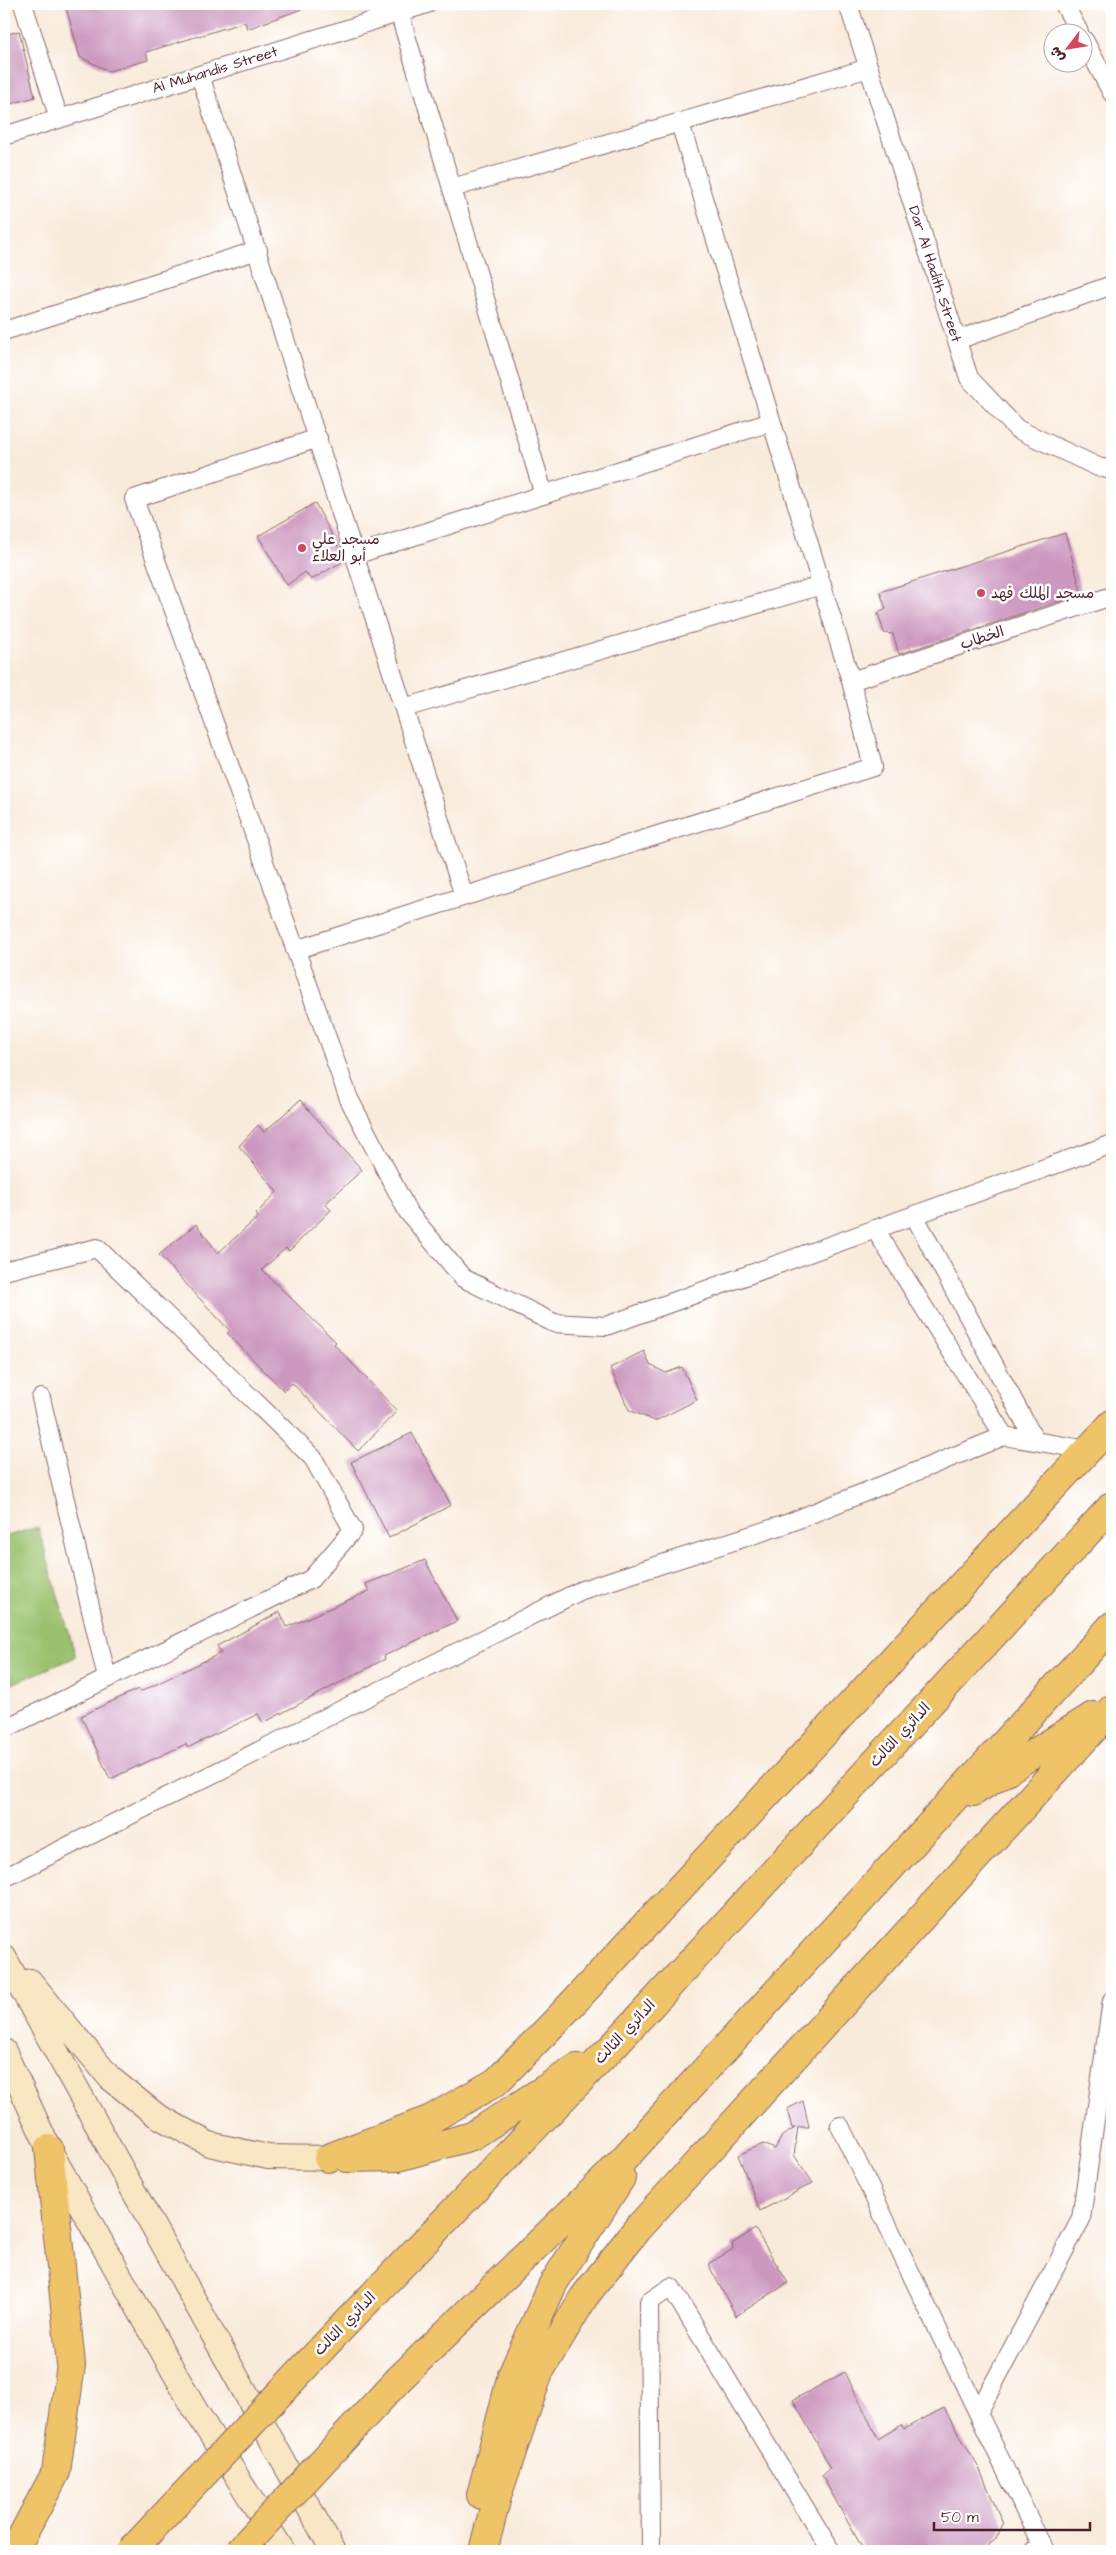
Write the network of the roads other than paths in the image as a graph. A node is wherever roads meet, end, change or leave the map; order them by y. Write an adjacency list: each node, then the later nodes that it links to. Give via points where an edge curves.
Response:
1 (23, 4): 11 (street)
2 (427, 4): 5 (street, Al Muhandis Street)
3 (848, 4): 8 (street, Dar Al Hadith Street)
4 (1064, 4): 6 (street)
5 (399, 12): 9 (street, Al Muhandis Street); 14 (street)
6 (1074, 22)
7 (1094, 59): 10 (street)
8 (869, 68): 12 (street); 18 (street, Dar Al Hadith Street)
9 (200, 75): 11 (street, Al Muhandis Street); 15 (street)
10 (1112, 93)
11 (59, 119): 13 (street, Al Muhandis Street)
12 (680, 122): 14 (street); 19 (street)
13 (4, 136)
14 (452, 188): 22 (street)
15 (258, 250): 17 (street); 20 (street)
16 (1112, 285): 18 (street)
17 (4, 331)
18 (957, 340): 21 (street, Dar Al Hadith Street, via 969,378 1017,430 1098,467)
19 (771, 422): 22 (street); 24 (street)
20 (318, 438): 23 (street); 29 (street, via 134,499)
21 (1112, 470)
22 (544, 495): 23 (street)
23 (355, 555): 27 (street)
24 (822, 585): 26 (street); 27 (street)
25 (1112, 596): 26 (street, الخطاب)
26 (851, 681): 28 (street, via 873,767)
27 (404, 708): 28 (street)
28 (464, 896): 29 (street)
29 (295, 950): 32 (street, via 348,1099 408,1212 463,1278 554,1323 606,1326)
30 (1112, 1144): 31 (street)
31 (914, 1215): 32 (street); 37 (street)
32 (875, 1229): 36 (street)
33 (4, 1271): 41 (street, via 97,1248 313,1458 353,1530 311,1579)
34 (41, 1398): 41 (street)
35 (1112, 1424): 38 (highway)
36 (1004, 1436): 37 (street); 46 (street, via 786,1524 582,1590)
37 (1035, 1441): 38 (street)
38 (1088, 1450): 55 (highway, via 496,2082 431,2119)
39 (1112, 1506): 50 (highway, الدائري الثالث)
40 (1112, 1626): 45 (highway)
41 (108, 1678): 44 (street)
42 (1112, 1703): 45 (highway)
43 (1112, 1709): 66 (highway, via 637,2229 584,2297 539,2372 498,2493)
44 (4, 1729)
45 (942, 1811): 52 (highway)
46 (4, 1878)
47 (4, 1947): 55 (street, via 110,2078 156,2115 209,2144 268,2157)
48 (4, 1957): 64 (street)
49 (1112, 2000): 56 (street, via 1082,2219)
50 (616, 2043): 55 (highway, via 472,2136 398,2158); 61 (highway, الدائري الثالث, bridge)
51 (4, 2051): 54 (street)
52 (657, 2122): 62 (highway, bridge, via 609,2175 399,2379); 65 (highway, via 553,2284 512,2375 482,2486)
53 (840, 2126): 56 (street)
54 (50, 2149): 57 (highway, via 71,2365); 63 (street, via 192,2406)
55 (328, 2158)
56 (978, 2413): 58 (street)
57 (56, 2472): 59 (highway); 60 (highway)
58 (1040, 2550)
59 (14, 2551)
60 (32, 2551)
61 (131, 2551)
62 (240, 2551)
63 (283, 2551)
64 (333, 2551)
65 (477, 2551)
66 (483, 2551)
67 (651, 2551): 68 (street, via 649,2302 671,2286)
68 (831, 2551)

